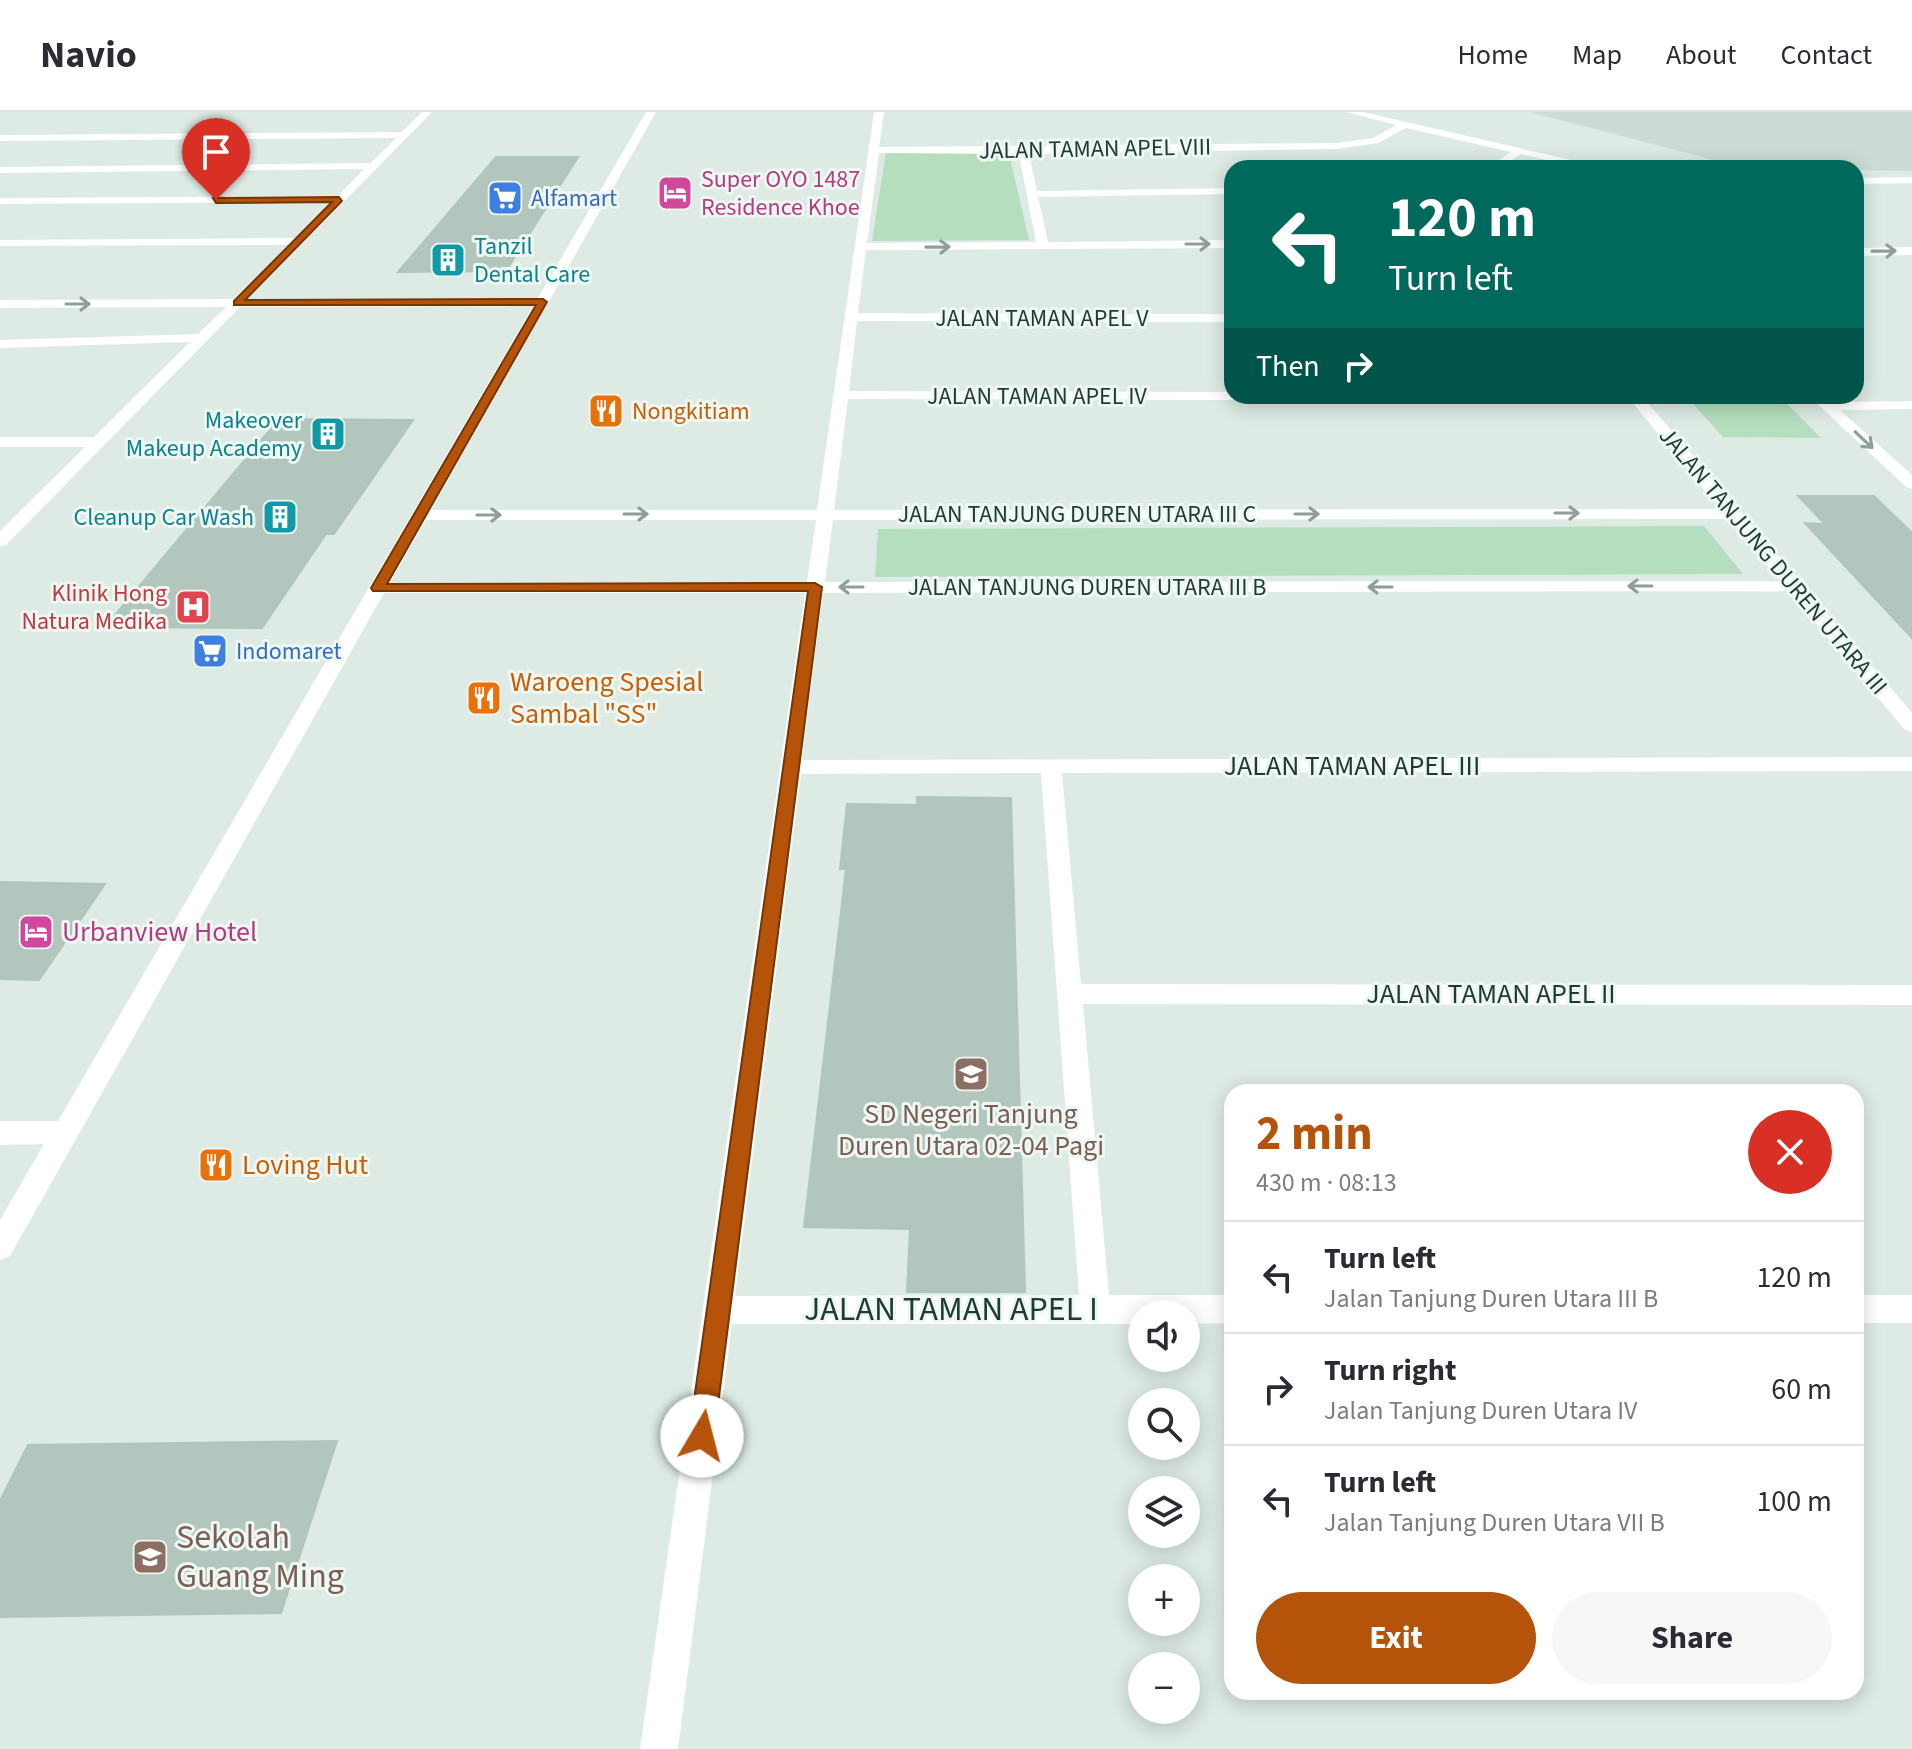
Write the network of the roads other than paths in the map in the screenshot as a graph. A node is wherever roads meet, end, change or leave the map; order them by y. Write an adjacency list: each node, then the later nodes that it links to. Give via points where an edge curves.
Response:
1 (427, 112): 6 (street)
2 (651, 112): 28 (street)
3 (879, 112): 8 (street)
4 (1351, 112): 5 (street)
5 (1406, 124): 9 (street, JALAN TAMAN APEL VIII, via 1361,145); 10 (street)
6 (404, 135): 7 (street); 13 (street)
7 (0, 138)
8 (874, 150): 9 (street, JALAN TAMAN APEL VIII); 25 (street)
9 (1023, 151): 18 (street)
10 (1520, 151): 11 (street); 12 (street)
11 (1506, 160)
12 (1559, 160)
13 (372, 166): 14 (street); 19 (street)
14 (0, 170)
15 (1912, 180): 16 (street)
16 (1864, 181)
17 (1224, 191): 18 (street)
18 (1033, 194): 24 (street)
19 (339, 199): 20 (street); 21 (street)
20 (0, 201)
21 (298, 241): 22 (street); 29 (street)
22 (0, 243)
23 (1224, 244): 24 (street, one-way to 23)
24 (1043, 246): 25 (street, one-way to 24)
25 (860, 247): 31 (street)
26 (1912, 251): 27 (street, one-way to 26)
27 (1864, 252)
28 (543, 302): 29 (street); 46 (street)
29 (237, 303): 30 (street, one-way to 29); 33 (street)
30 (0, 304)
31 (851, 317): 32 (street, JALAN TAMAN APEL V); 35 (street)
32 (1224, 318)
33 (201, 338): 34 (street); 42 (street)
34 (0, 344)
35 (841, 395): 36 (street, JALAN TAMAN APEL IV); 44 (street)
36 (1224, 396)
37 (1864, 403): 40 (street)
38 (1641, 404): 45 (street, JALAN TANJUNG DUREN UTARA III)
39 (1825, 404): 43 (street, one-way to 43)
40 (1912, 405)
41 (0, 442): 42 (street)
42 (99, 442): 48 (street)
43 (1912, 484)
44 (826, 514): 45 (street, JALAN TANJUNG DUREN UTARA III C, one-way to 45); 46 (street, JALAN TANJUNG DUREN UTARA III C, one-way to 44); 51 (street)
45 (1734, 514): 50 (street, JALAN TANJUNG DUREN UTARA III)
46 (420, 515): 52 (street)
47 (0, 518): 48 (street)
48 (22, 518): 49 (street)
49 (0, 541)
50 (1795, 586): 51 (street, JALAN TANJUNG DUREN UTARA III B, one-way to 51); 53 (street, JALAN TANJUNG DUREN UTARA III)
51 (815, 587): 52 (street, JALAN TANJUNG DUREN UTARA III B); 56 (street)
52 (378, 588): 59 (street)
53 (1912, 726)
54 (1912, 764): 55 (street, JALAN TAMAN APEL III)
55 (1051, 766): 56 (street, JALAN TAMAN APEL III); 57 (street)
56 (791, 767): 66 (street)
57 (1069, 994): 58 (street, JALAN TAMAN APEL II); 62 (street)
58 (1912, 995)
59 (66, 1132): 60 (street); 61 (street)
60 (0, 1133)
61 (0, 1247)
62 (1095, 1309): 63 (street, JALAN TAMAN APEL I); 66 (street, JALAN TAMAN APEL I)
63 (1224, 1309)
64 (1864, 1309): 65 (street)
65 (1912, 1309)
66 (718, 1310): 67 (street)
67 (659, 1749)

